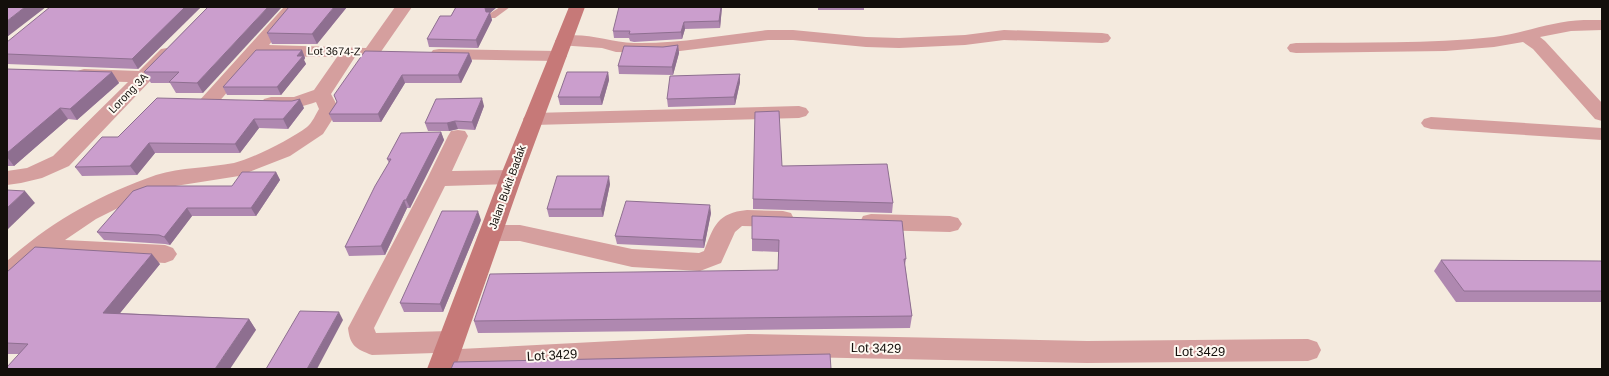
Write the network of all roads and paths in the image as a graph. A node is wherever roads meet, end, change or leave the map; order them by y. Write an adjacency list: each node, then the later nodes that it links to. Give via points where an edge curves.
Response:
1 (292, 7): 12 (street)
2 (404, 7): 14 (street)
3 (506, 7): 5 (lane)
4 (577, 7): 11 (main road, Jalan Bukit Badak)
5 (492, 16)
6 (1602, 25): 7 (street, via 1556,28)
7 (1525, 35): 10 (street, via 1509,41 1476,44); 23 (street, via 1540,46)
8 (1102, 38): 11 (street, via 1004,35 899,43 768,35 664,48 616,47 586,41)
9 (181, 39): 18 (street, Lorong 3A)
10 (1296, 48)
11 (561, 49): 16 (street); 24 (main road, Jalan Bukit Badak)
12 (254, 50): 13 (street, Lot 3674-Z); 20 (street, via 201,101)
13 (350, 52): 14 (street, Lot 3674-Z); 19 (street)
14 (372, 52): 15 (street, Lot 3674-Z)
15 (395, 53)
16 (419, 53)
17 (63, 74): 18 (street)
18 (142, 77): 29 (street, Lorong 3A, via 61,161 39,173)
19 (321, 94): 21 (street, via 296,102); 35 (street, via 329,109 316,130 283,151 239,169 165,180 130,193 88,213)
20 (232, 102)
21 (255, 102)
22 (799, 112): 24 (street)
23 (1601, 113)
24 (533, 119): 28 (main road, Jalan Bukit Badak)
25 (1431, 122): 26 (street)
26 (1602, 134)
27 (458, 136): 30 (street)
28 (511, 177): 30 (street); 34 (main road, Jalan Bukit Badak)
29 (7, 178)
30 (438, 179): 39 (street, Lot 3429, via 361,328 362,338 372,344)
31 (806, 220): 34 (street, via 735,219 730,222 723,234 713,257 700,262 632,258 520,233)
32 (846, 221): 33 (street)
33 (950, 224)
34 (491, 233): 39 (main road, Jalan Bukit Badak)
35 (38, 247): 36 (street); 37 (street)
36 (164, 254)
37 (7, 275)
38 (1308, 350): 39 (street, Lot 3429, via 1087,352 748,345)
39 (445, 358)

